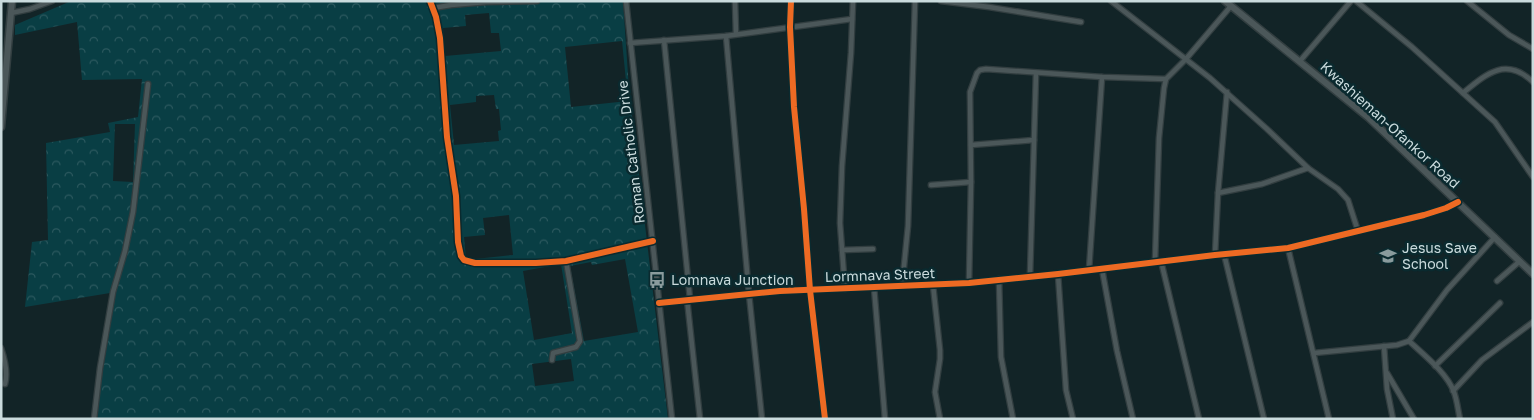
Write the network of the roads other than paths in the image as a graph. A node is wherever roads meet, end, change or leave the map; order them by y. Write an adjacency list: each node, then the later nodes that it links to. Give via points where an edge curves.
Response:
1 (12, 1): 18 (main road)
2 (52, 1): 18 (street)
3 (430, 1): 17 (street)
4 (537, 1): 17 (street)
5 (626, 1): 25 (street, Roman Catholic Drive)
6 (735, 1): 22 (street)
7 (791, 1): 21 (street)
8 (853, 1): 19 (street)
9 (915, 1): 66 (street, via 908,226)
10 (941, 1): 20 (street)
11 (1111, 1): 27 (street)
12 (1225, 1): 16 (main road, Kwashieman-Ofankor Road)
13 (1351, 1): 28 (street)
14 (1356, 1): 35 (street)
15 (1467, 1): 26 (street)
16 (1231, 6): 27 (street); 28 (main road, Kwashieman-Ofankor Road)
17 (432, 8): 53 (street, via 440,38 447,137 461,256 475,263)
18 (11, 13): 36 (main road)
19 (852, 19): 21 (street); 50 (street, via 842,166)
20 (1082, 22)
21 (790, 28): 22 (street); 69 (street)
22 (736, 34): 23 (street)
23 (726, 36): 24 (street); 70 (street)
24 (664, 40): 25 (street); 71 (street)
25 (630, 43): 47 (street, Roman Catholic Drive)
26 (1533, 49)
27 (1186, 59): 31 (street); 34 (street)
28 (1300, 61): 44 (main road, Kwashieman-Ofankor Road, via 1368,118)
29 (1036, 73): 30 (street); 37 (street); 38 (street, via 986,69 977,73 970,92)
30 (1102, 77): 31 (street); 58 (street)
31 (1166, 79): 55 (street)
32 (1533, 82): 35 (street, via 1515,70 1491,71)
33 (148, 84): 84 (street, via 134,212 113,292)
34 (1227, 92): 39 (street); 43 (street)
35 (1463, 94): 40 (street, via 1495,122)
36 (1, 127)
37 (1034, 140): 38 (street); 61 (street)
38 (971, 145): 41 (street)
39 (1308, 168): 43 (street, via 1262,184); 45 (street, via 1344,196)
40 (1533, 178)
41 (970, 182): 42 (street); 64 (street)
42 (931, 185)
43 (1218, 193): 51 (street)
44 (1458, 202): 45 (street, Lormnava Street, via 1424,215); 46 (main road, Kwashieman-Ofankor Road)
45 (1358, 231): 48 (street, Lormnava Street)
46 (1495, 238): 54 (main road, Kwashieman-Ofankor Road); 75 (street, via 1447,290)
47 (653, 241): 53 (street); 72 (street, Roman Catholic Drive)
48 (1288, 248): 52 (street, Lormnava Street); 78 (street)
49 (873, 249): 50 (street)
50 (842, 250): 68 (street)
51 (1215, 254): 52 (street, Lormnava Street); 56 (street, Lormnava Street)
52 (1224, 254): 95 (street)
53 (566, 261): 79 (street, via 580,341 576,347 553,353)
54 (1520, 261): 60 (main road, Kwashieman-Ofankor Road); 63 (street)
55 (1155, 262): 56 (street, Lormnava Street); 57 (street, Lormnava Street)
56 (1161, 262): 94 (street)
57 (1102, 269): 58 (street, Lormnava Street); 93 (street)
58 (1088, 270): 59 (street, Lormnava Street)
59 (1058, 274): 61 (street, Lormnava Street); 92 (street, via 1066,390)
60 (1533, 274)
61 (1030, 276): 62 (street, Lormnava Street)
62 (999, 279): 64 (street, Lormnava Street); 91 (street, via 1001,357)
63 (1497, 280)
64 (969, 283): 65 (street, Lormnava Street)
65 (933, 285): 66 (street, Lormnava Street); 90 (street, via 940,360 934,392)
66 (902, 286): 67 (street, Lormnava Street)
67 (874, 287): 68 (street, Lormnava Street); 89 (street)
68 (845, 289): 69 (street, Lormnava Street)
69 (810, 290): 70 (street, Lormnava Street); 88 (street)
70 (749, 294): 71 (street, Lormnava Street); 87 (street)
71 (688, 299): 72 (street, Lormnava Street); 86 (street)
72 (659, 303): 85 (street, Roman Catholic Drive)
73 (1500, 303): 80 (street)
74 (1533, 322): 83 (street, via 1482,360)
75 (1409, 341): 76 (street); 80 (street)
76 (1384, 346): 78 (street); 81 (street)
77 (1, 348): 82 (street)
78 (1314, 353): 96 (street)
79 (552, 360)
80 (1434, 366): 83 (street)
81 (1386, 371): 97 (street); 98 (street)
82 (5, 384)
83 (1453, 391): 99 (street)
84 (94, 419)
85 (672, 419)
86 (700, 419)
87 (762, 419)
88 (825, 419)
89 (885, 419)
90 (940, 419)
91 (1013, 419)
92 (1073, 419)
93 (1133, 419)
94 (1199, 419)
95 (1264, 419)
96 (1329, 419)
97 (1393, 419)
98 (1414, 419)
99 (1460, 419)

